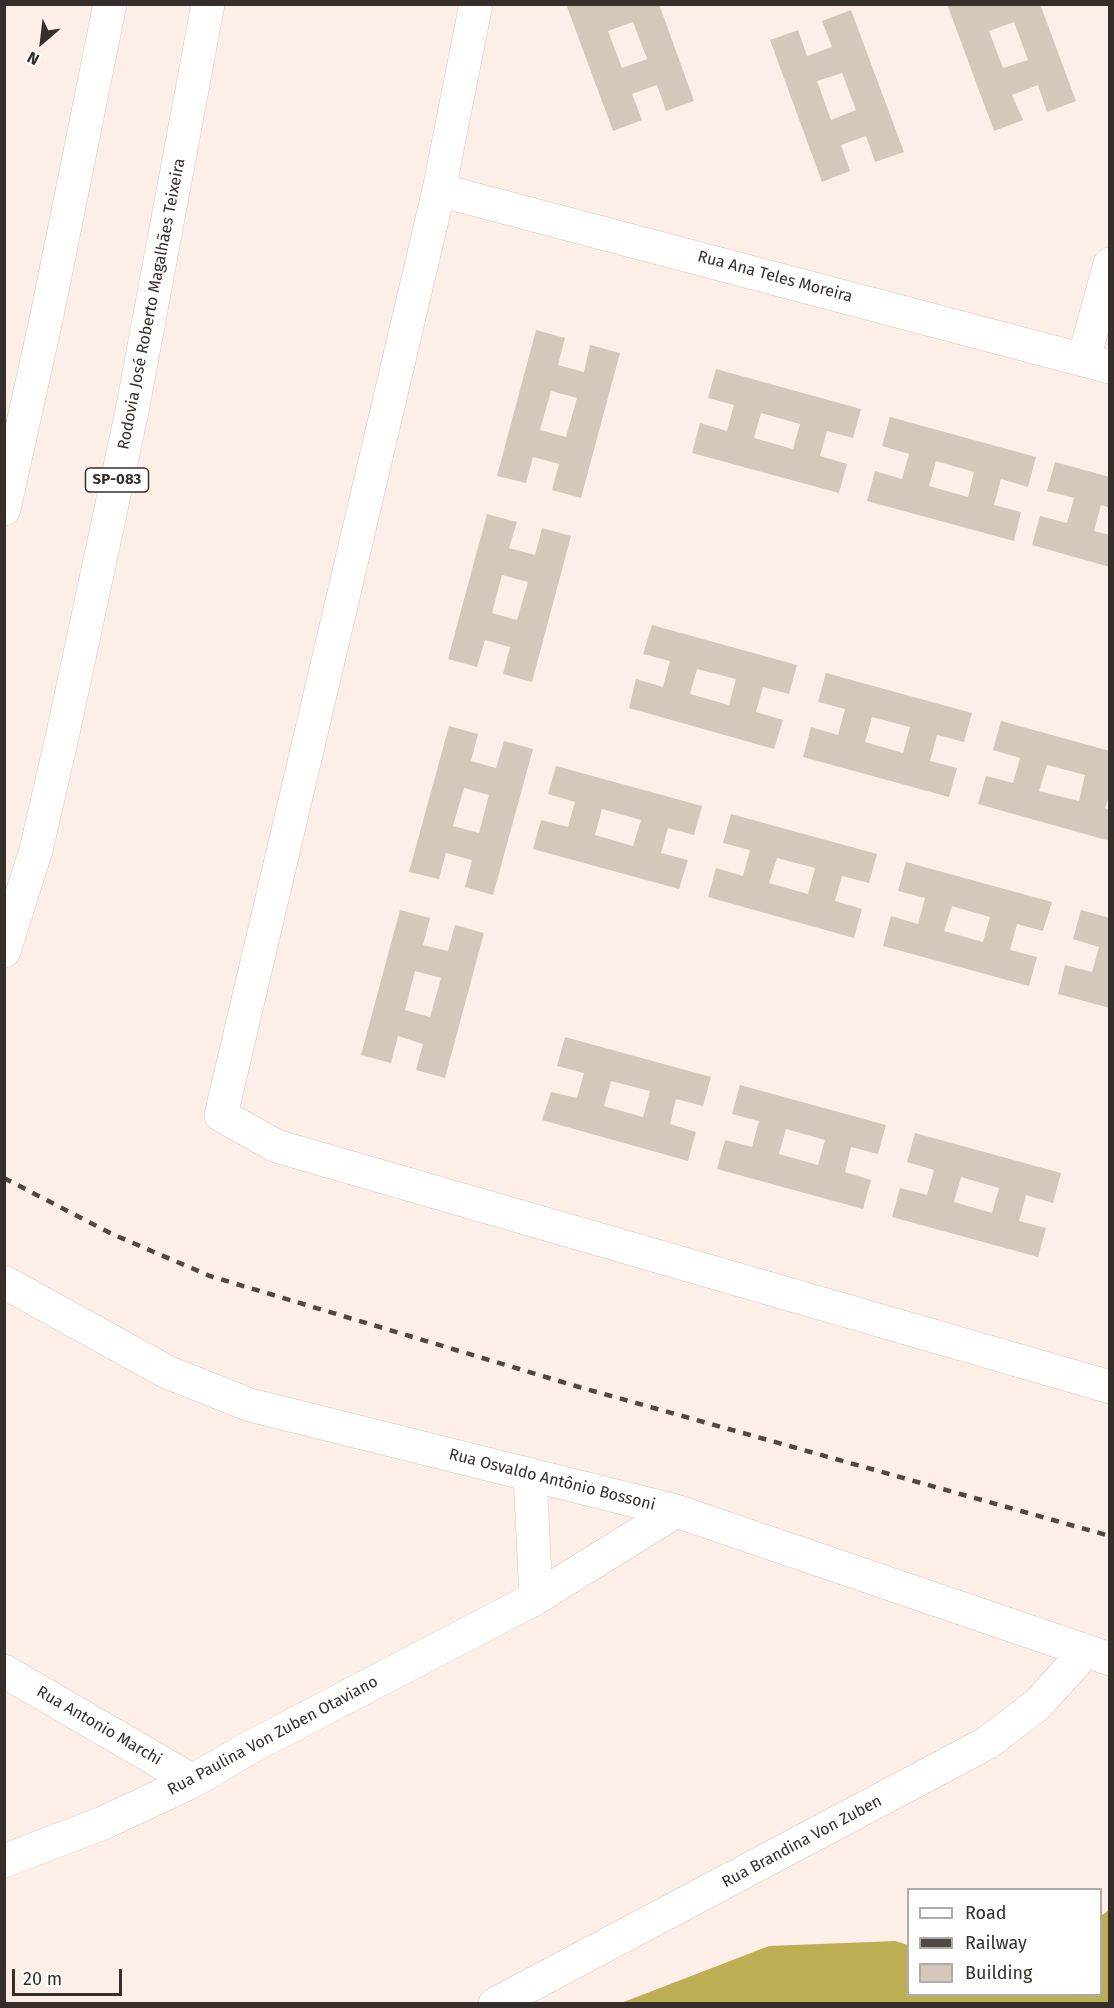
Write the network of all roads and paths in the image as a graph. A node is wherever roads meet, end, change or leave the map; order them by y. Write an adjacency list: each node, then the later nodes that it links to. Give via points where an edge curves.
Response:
1 (110, 4): 7 (main road)
2 (208, 4): 8 (main road, Rodovia José Roberto Magalhães Teixeira / SP-083, via 132,411 36,850)
3 (476, 4): 4 (main road)
4 (439, 190): 6 (main road, Rua Ana Teles Moreira); 10 (main road, via 221,1115 276,1146)
5 (1110, 264): 6 (main road)
6 (1097, 363)
7 (4, 509)
8 (4, 951)
9 (4, 1282): 11 (main road, Rua Osvaldo Antônio Bossoni, via 167,1372 250,1405)
10 (1110, 1387)
11 (530, 1476): 12 (main road, Rua Osvaldo Antônio Bossoni); 13 (main road)
12 (676, 1511): 13 (main road, Rua Paulina Von Zuben Otaviano); 14 (main road, Rua Osvaldo Antônio Bossoni)
13 (536, 1598): 16 (main road, Rua Paulina Von Zuben Otaviano)
14 (1098, 1655): 18 (main road, Rua Brandina Von Zuben, via 987,1743)
15 (4, 1671): 16 (main road, Rua Antonio Marchi)
16 (193, 1781): 17 (main road, Rua Paulina Von Zuben Otaviano, via 103,1823)
17 (4, 1861)
18 (495, 2004)

